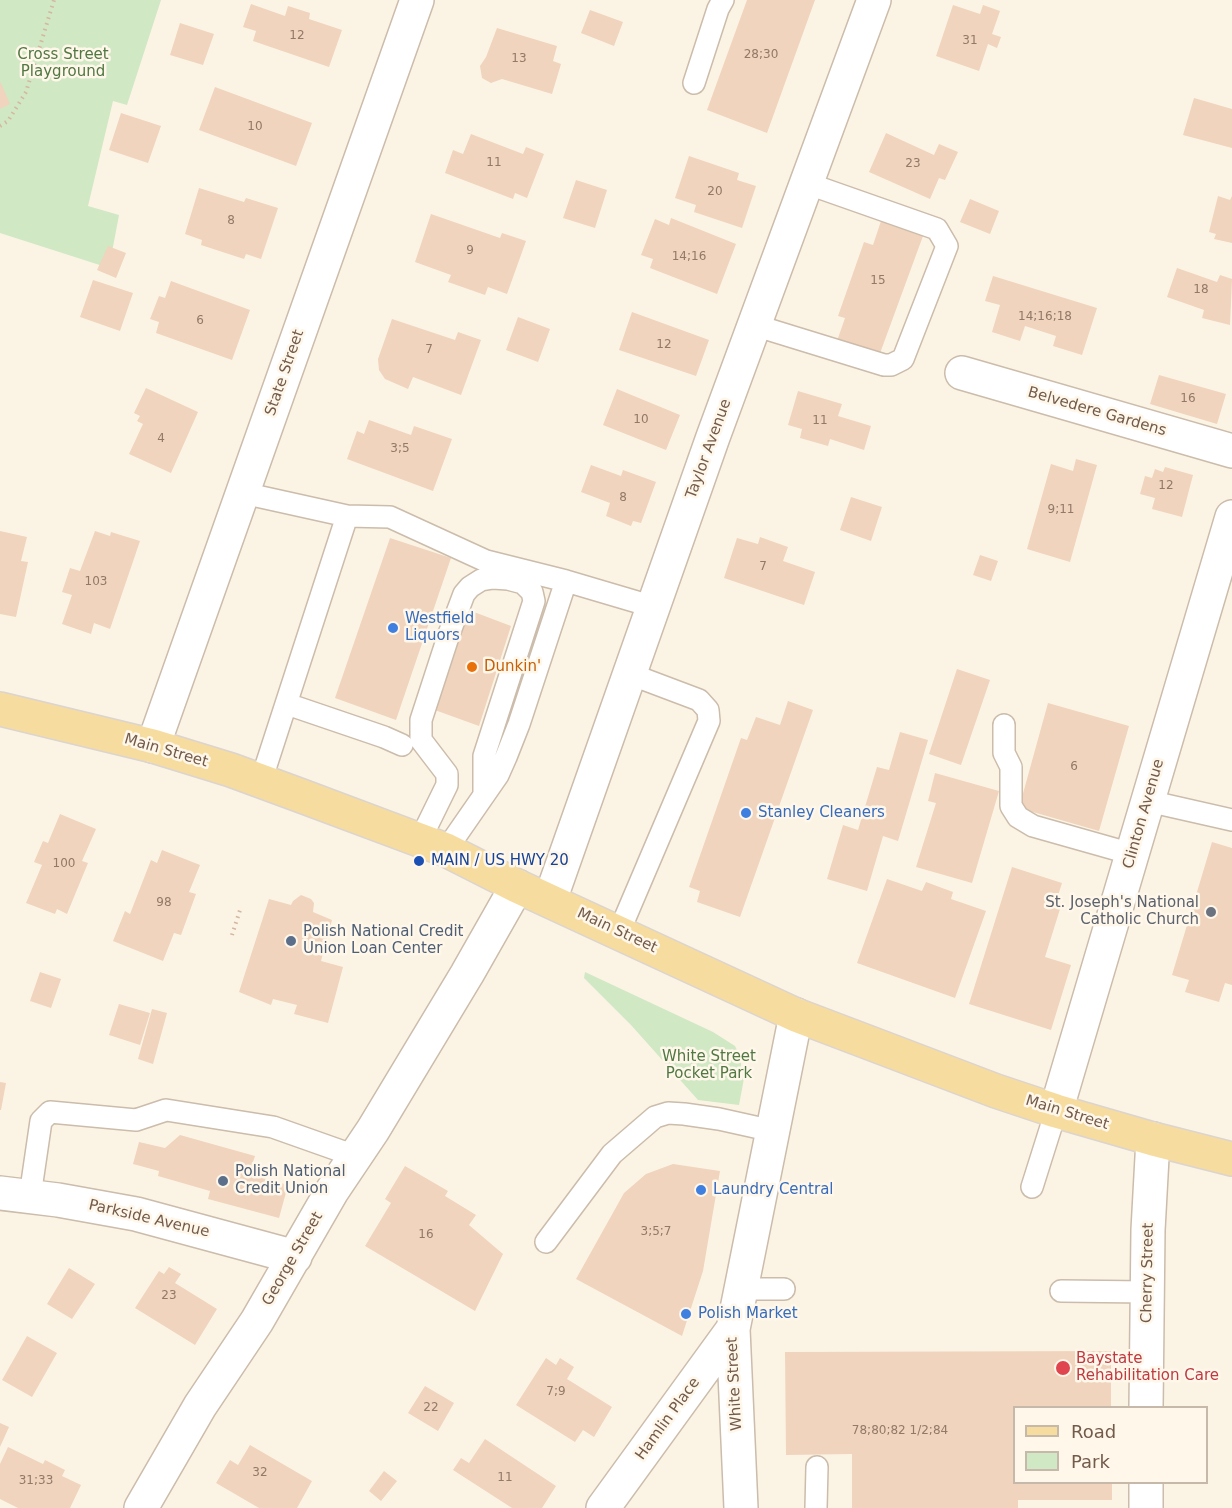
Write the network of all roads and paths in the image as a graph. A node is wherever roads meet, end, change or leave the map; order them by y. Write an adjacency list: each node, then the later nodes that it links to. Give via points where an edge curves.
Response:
1 (54, 0): 6 (path, via 26,92 8,121)
2 (417, 0): 11 (street, State Street)
3 (723, 0): 5 (lane)
4 (874, 0): 7 (street, Taylor Avenue)
5 (694, 83)
6 (0, 126)
7 (806, 183): 8 (street, Taylor Avenue); 8 (lane, via 937,229 947,246 903,359 891,364)
8 (754, 325): 15 (street, Taylor Avenue)
9 (962, 373): 10 (street, Belvedere Gardens)
10 (1232, 451)
11 (243, 493): 12 (lane); 20 (street, State Street)
12 (347, 516): 14 (lane, via 390,517 486,561); 17 (lane)
13 (1232, 517): 25 (street, Clinton Avenue)
14 (566, 580): 15 (lane); 24 (lane, via 519,724 506,757)
15 (654, 607): 16 (street, Taylor Avenue)
16 (630, 674): 30 (street, Taylor Avenue); 32 (lane, via 699,700 708,710 709,721)
17 (287, 704): 21 (lane); 23 (lane)
18 (0, 709): 20 (main road, Main Street)
19 (1004, 725): 28 (lane, via 1004,753 1011,767 1011,806 1018,818 1033,826)
20 (153, 746): 23 (main road, Main Street)
21 (402, 746)
22 (443, 766): 24 (lane); 24 (lane, via 422,740 421,720 464,594 481,580 524,583 534,601 484,756); 27 (lane, via 447,785)
23 (261, 781): 27 (main road, Main Street)
24 (487, 784): 27 (lane)
25 (1148, 801): 26 (lane); 28 (street, Clinton Avenue)
26 (1232, 820)
27 (433, 845): 29 (main road, Main Street)
28 (1132, 854): 35 (street, Clinton Avenue)
29 (517, 886): 30 (main road, Main Street); 38 (street, George Street)
30 (550, 900): 32 (main road, Main Street)
31 (241, 907): 33 (path)
32 (619, 932): 34 (main road, Main Street)
33 (232, 935)
34 (796, 1015): 35 (main road, Main Street); 36 (street, White Street)
35 (1056, 1111): 37 (main road, Main Street); 40 (lane)
36 (773, 1131): 42 (lane, via 684,1114 655,1117 612,1154); 44 (street, White Street)
37 (1153, 1139): 39 (main road, Main Street); 47 (street, Cherry Street)
38 (355, 1156): 41 (lane, via 273,1127 166,1110 136,1120 50,1112 41,1120); 43 (street, George Street)
39 (1232, 1159)
40 (1032, 1187)
41 (15, 1195): 43 (street, Parkside Avenue, via 136,1214)
42 (546, 1242)
43 (296, 1257): 52 (street, George Street, via 200,1406)
44 (741, 1289): 45 (lane); 48 (street, White Street)
45 (784, 1289)
46 (1061, 1291): 47 (lane)
47 (1148, 1292): 49 (street, Cherry Street)
48 (733, 1329): 53 (street, Hamlin Place); 54 (street, White Street)
49 (1146, 1406)
50 (816, 1467): 55 (lane)
51 (1146, 1484): 56 (street)
52 (141, 1508)
53 (603, 1508)
54 (741, 1508)
55 (816, 1508)
56 (1146, 1508)

